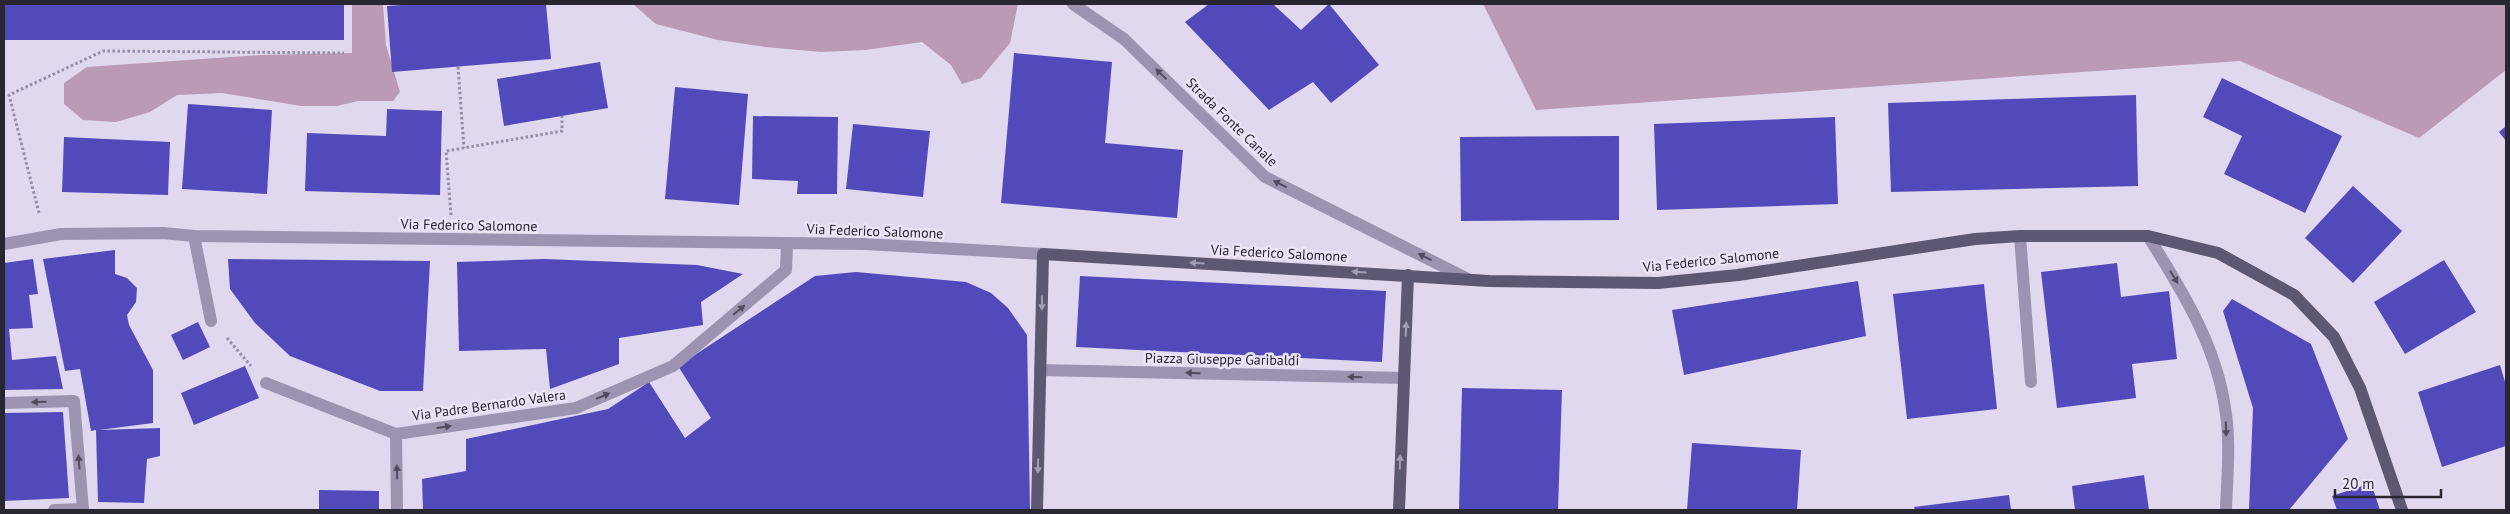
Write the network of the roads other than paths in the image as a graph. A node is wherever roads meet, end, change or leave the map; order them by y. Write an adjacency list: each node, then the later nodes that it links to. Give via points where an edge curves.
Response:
1 (1072, 4): 9 (street, Strada Fonte Canale, one-way to 1, via 1266,177 1124,39)
2 (194, 236): 5 (street, Via Federico Salomone, via 61,234); 6 (street, Via Federico Salomone); 10 (street)
3 (2020, 236): 4 (main road, Via Federico Salomone); 9 (main road, Via Federico Salomone, via 1975,238 1738,275 1658,283); 13 (street)
4 (2148, 236): 22 (street, one-way to 22, via 2185,296 2215,361 2226,408); 23 (main road, Via Federico Salomone, via 2218,253 2294,295 2334,337 2360,388)
5 (4, 244)
6 (787, 244): 7 (street, Via Federico Salomone, via 865,244); 16 (street, Via Padre Bernardo Valera, one-way to 6, via 576,408 673,366 786,270)
7 (1043, 254): 8 (main road, Via Federico Salomone, one-way to 7); 11 (main road, one-way to 11)
8 (1408, 275): 9 (main road, Via Federico Salomone); 12 (main road, one-way to 8)
9 (1468, 279)
10 (211, 321)
11 (1040, 370): 12 (street, Piazza Giuseppe Garibaldi, one-way to 11); 20 (main road, one-way to 20)
12 (1404, 378): 21 (main road, one-way to 12)
13 (2031, 382)
14 (266, 383): 16 (street)
15 (4, 403): 18 (street, one-way to 15, via 74,401)
16 (396, 434): 19 (street, one-way to 16)
17 (54, 510): 18 (street)
18 (83, 510)
19 (397, 510)
20 (1037, 510)
21 (1399, 510)
22 (2226, 510)
23 (2402, 510)

